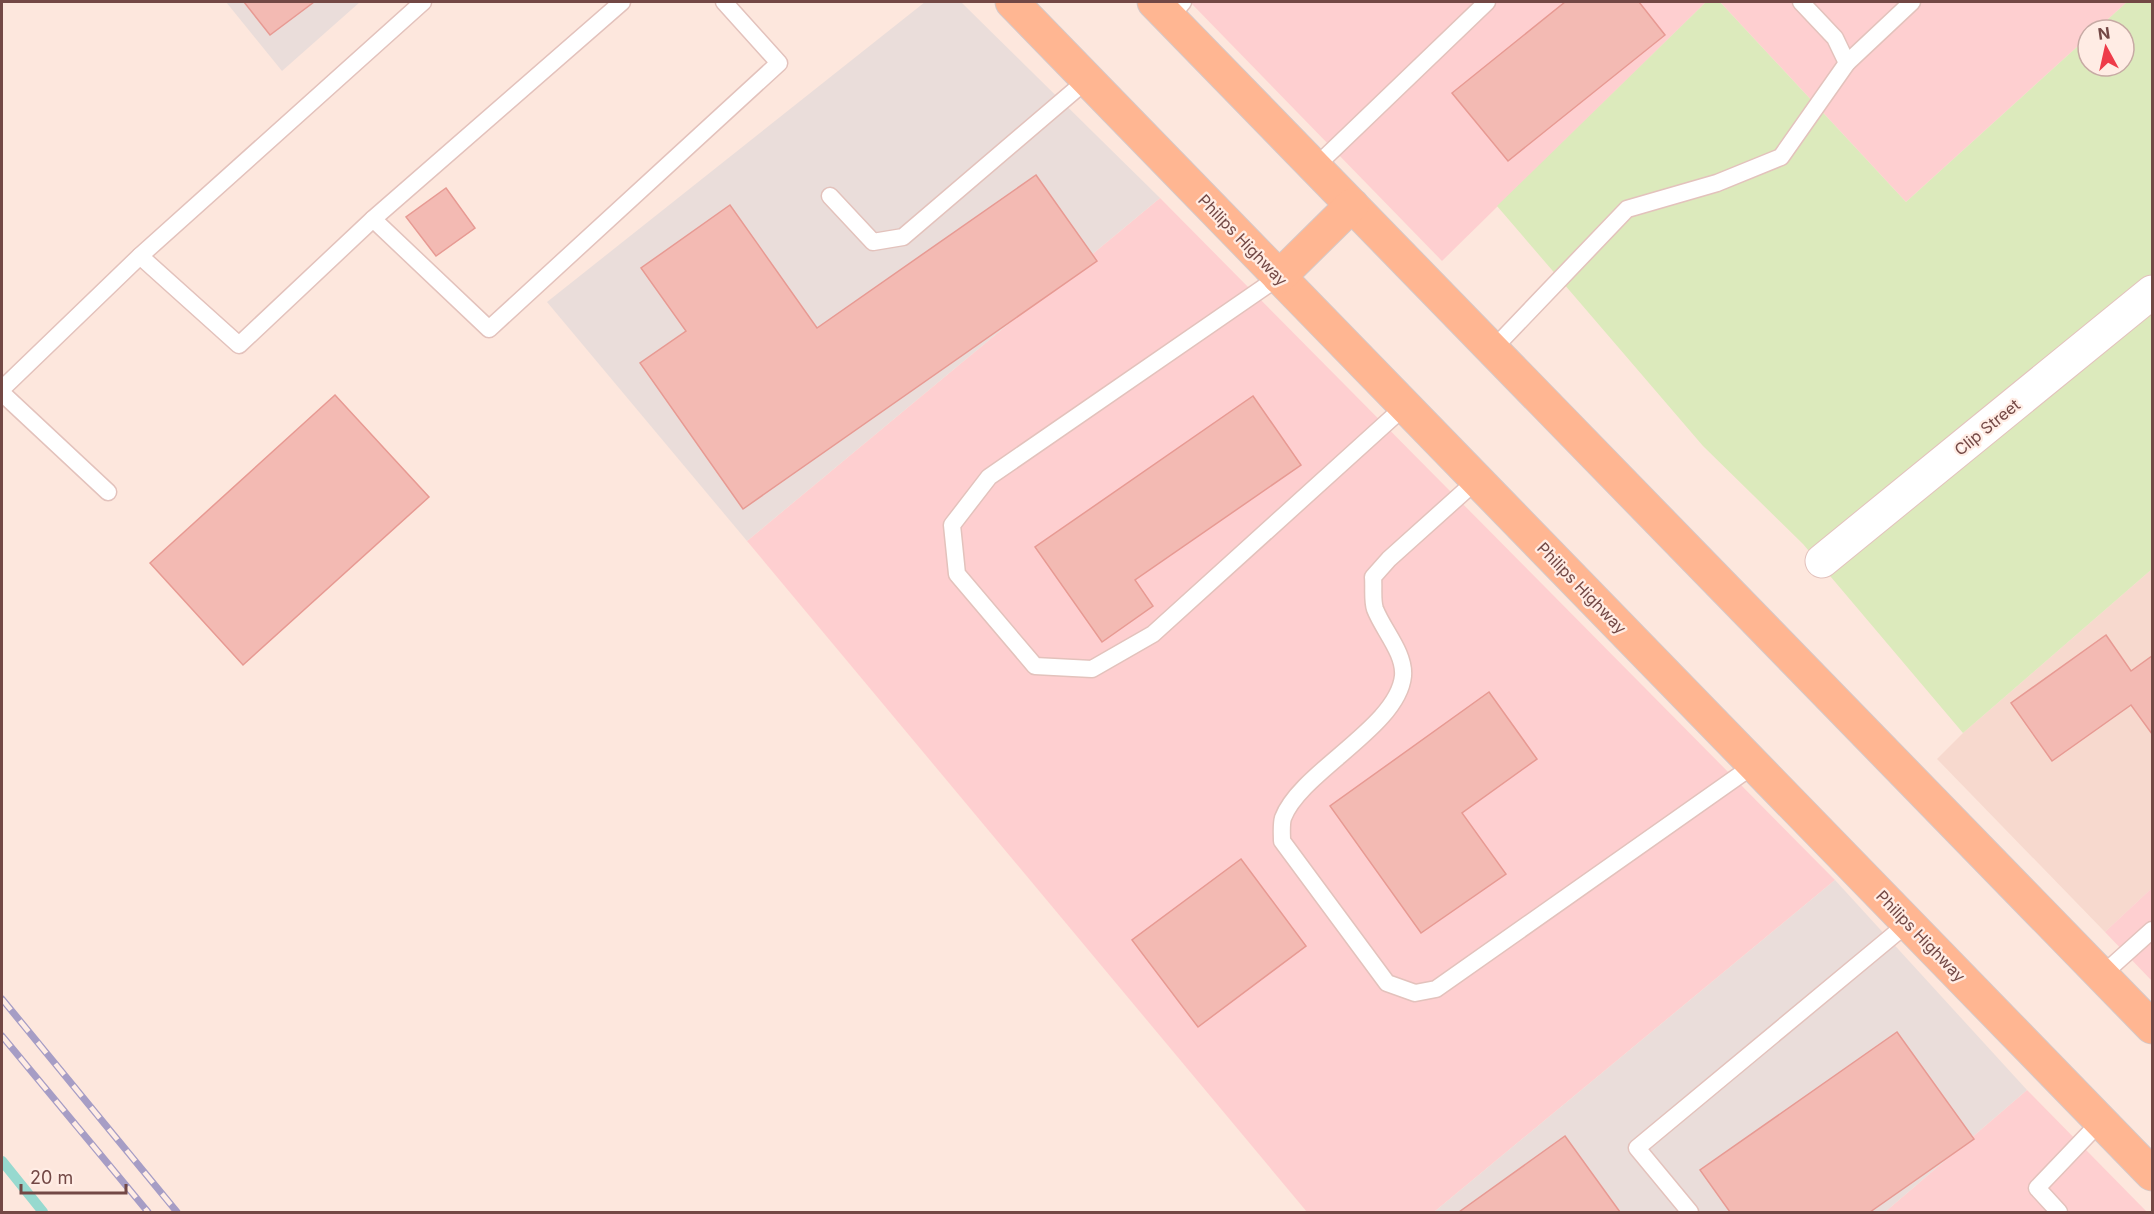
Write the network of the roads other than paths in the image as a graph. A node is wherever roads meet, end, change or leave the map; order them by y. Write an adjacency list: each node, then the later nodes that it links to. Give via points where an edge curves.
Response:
1 (423, 2): 15 (lane)
2 (622, 2): 14 (lane)
3 (724, 2): 14 (lane, via 779,63 489,329)
4 (1012, 2): 10 (main road, Philips Highway)
5 (1487, 2): 11 (lane)
6 (1801, 2): 9 (lane, via 1835,38)
7 (1912, 2): 9 (lane)
8 (1169, 7): 11 (main road)
9 (1847, 63): 18 (lane, via 1781,157 1717,183 1627,209)
10 (1088, 79): 12 (lane, via 903,237 873,242); 16 (main road, Philips Highway)
11 (1314, 168): 13 (main road)
12 (830, 196)
13 (1352, 205): 16 (main road); 18 (main road)
14 (373, 219): 15 (lane, via 239,345)
15 (140, 256): 19 (lane)
16 (1279, 277): 20 (main road, Philips Highway); 20 (lane, via 989,477 952,525 957,574 1035,666 1092,669 1153,634)
17 (2152, 292): 23 (street, Clip Street)
18 (1493, 349): 27 (main road)
19 (2, 391): 22 (lane)
20 (1405, 406): 21 (main road, Philips Highway)
21 (1477, 480): 24 (main road, Philips Highway); 24 (lane, via 1373,577 1374,607 1399,657 1403,675 1398,695 1365,733 1292,801 1282,820 1282,841 1387,983 1415,993 1436,989)
22 (108, 492)
23 (1822, 561)
24 (1754, 765): 25 (main road, Philips Highway)
25 (1908, 923): 29 (main road, Philips Highway); 31 (lane, via 1637,1148)
26 (2152, 930): 27 (lane)
27 (2102, 975): 28 (main road)
28 (2152, 1027)
29 (2101, 1121): 30 (main road, Philips Highway); 32 (lane, via 2037,1188)
30 (2152, 1174)
31 (1690, 1212)
32 (2060, 1212)

